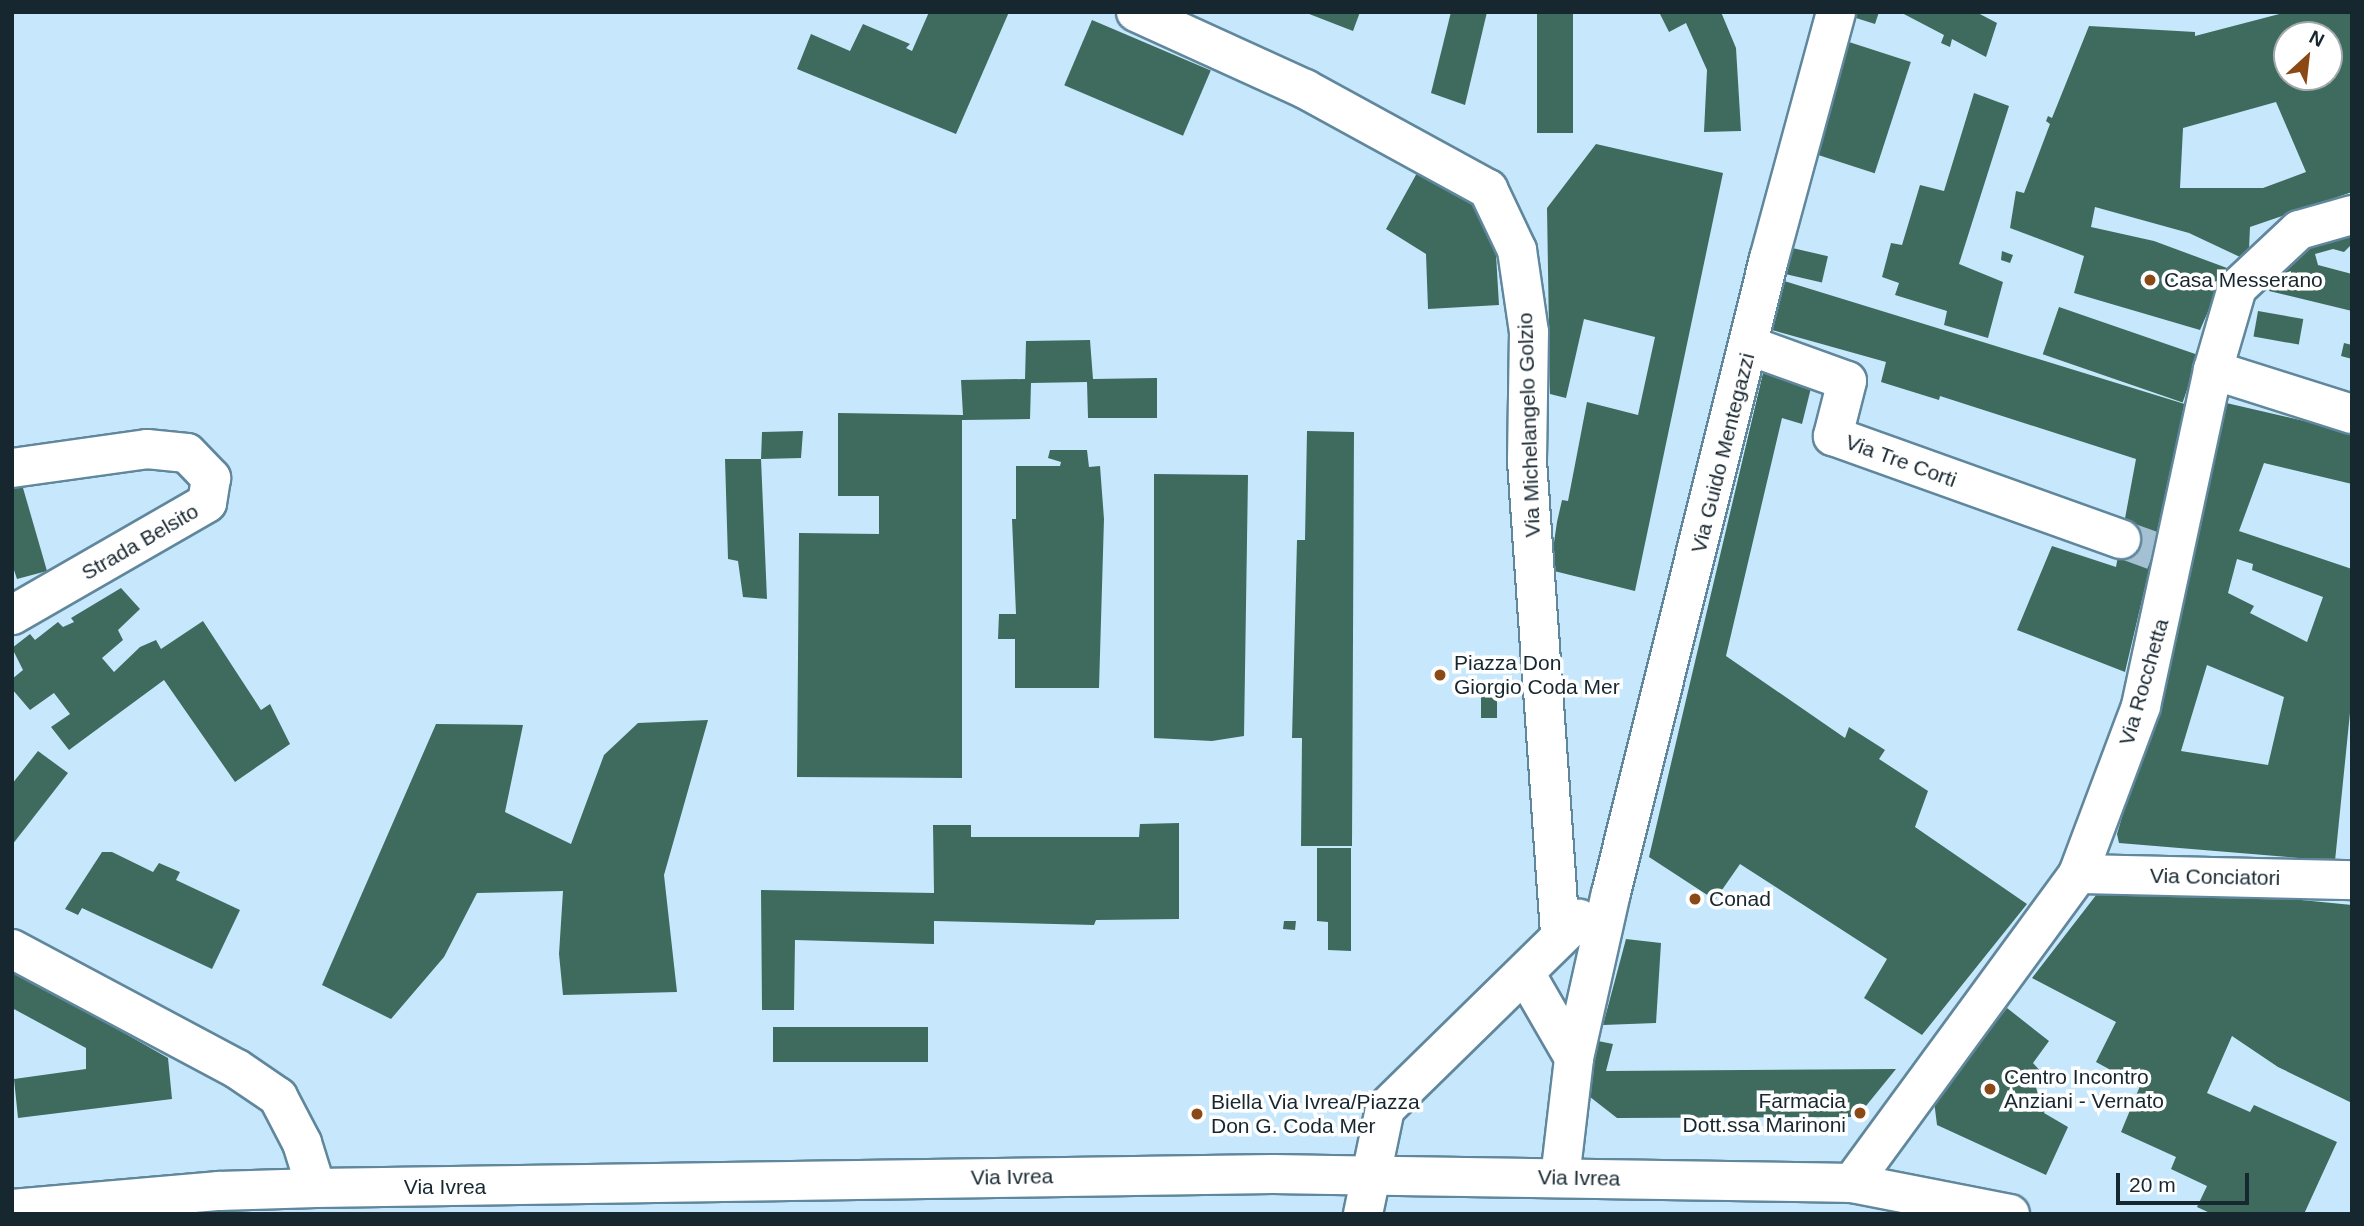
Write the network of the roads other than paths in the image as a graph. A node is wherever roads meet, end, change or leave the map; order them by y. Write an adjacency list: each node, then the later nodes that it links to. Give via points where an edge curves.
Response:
1 (1136, 12): 13 (street, Via Michelangelo Golzio, via 1305,89 1488,189 1517,250 1529,332 1527,461)
2 (1836, 12): 4 (street, Via Guido Mentegazzi)
3 (2352, 215): 5 (street, Via Rocchetta, via 2299,230 2238,288)
4 (1750, 345): 8 (street, Via Tre Corti, via 1847,381 1833,436); 12 (street, Via Guido Mentegazzi)
5 (2213, 370): 6 (street); 8 (street, Via Rocchetta)
6 (2352, 414)
7 (12, 468): 9 (street, Strada Belsito, via 147,449 187,453 211,478 207,503)
8 (2150, 550): 10 (street, Via Rocchetta, via 2141,706)
9 (12, 615)
10 (2078, 874): 11 (street, Via Conciatori); 19 (street, Via Rocchetta)
11 (2352, 880)
12 (1611, 893): 13 (street); 16 (street, Via Guido Mentegazzi)
13 (1560, 935): 15 (street)
14 (12, 949): 20 (street, via 237,1069 278,1097 302,1143)
15 (1525, 973): 16 (street); 17 (street, via 1385,1109)
16 (1574, 1058): 18 (street, Via Guido Mentegazzi)
17 (1370, 1176): 18 (street, Via Ivrea); 20 (street, Via Ivrea); 22 (street)
18 (1560, 1178): 19 (street, Via Ivrea)
19 (1852, 1183): 23 (street, Via Ivrea)
20 (316, 1188): 21 (street, Via Ivrea, via 219,1191)
21 (12, 1209)
22 (1363, 1214)
23 (2010, 1214)

